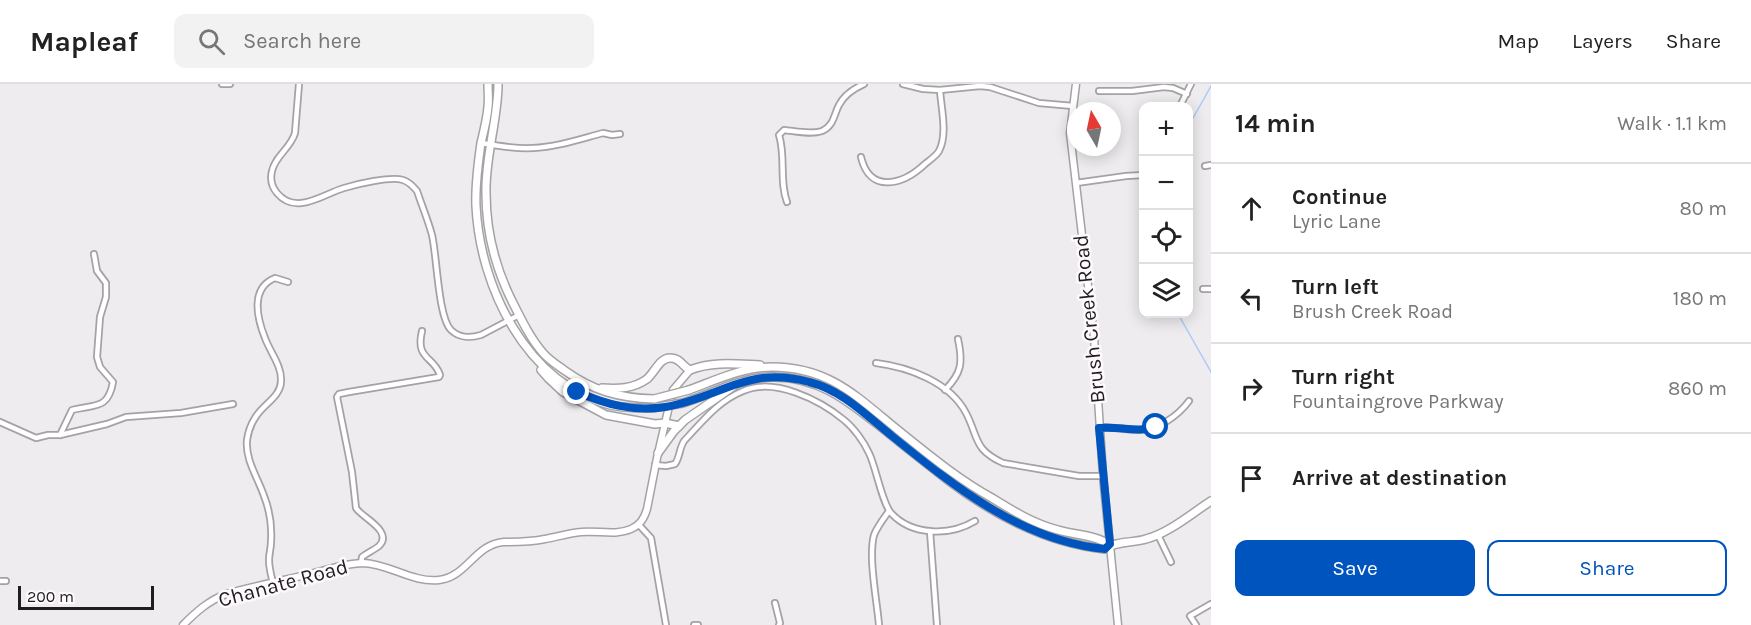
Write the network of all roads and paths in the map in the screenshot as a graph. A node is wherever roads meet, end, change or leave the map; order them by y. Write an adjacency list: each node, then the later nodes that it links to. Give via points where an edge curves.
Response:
1 (222, 84): 2 (street)
2 (230, 84)
3 (299, 84): 31 (street, via 293,139 271,173 275,191 295,204 345,187 396,178 407,181 417,191 432,237 444,316 450,329 462,336 475,337)
4 (488, 84): 17 (main road)
5 (498, 84): 18 (main road)
6 (864, 84): 25 (street, via 847,94 823,131 784,130 779,135)
7 (903, 84): 10 (street)
8 (1076, 84): 13 (street, Brush Creek Road)
9 (1191, 84): 12 (street)
10 (940, 90): 15 (street, via 990,87 1039,103); 20 (street, via 942,142 938,152 914,175 894,182 876,180 869,176)
11 (1099, 91): 12 (street, via 1164,87)
12 (1187, 94): 14 (street)
13 (1074, 102)
14 (1182, 102)
15 (1067, 105)
16 (620, 134): 18 (street, via 603,133 533,148)
17 (482, 143): 18 (street); 31 (main road, via 478,224 489,275)
18 (490, 144): 30 (main road, via 488,224 500,272)
19 (1073, 156): 24 (street, Brush Creek Road)
20 (861, 157)
21 (1211, 165): 22 (street)
22 (1205, 166)
23 (1139, 175): 24 (street)
24 (1076, 183): 46 (street, Brush Creek Road, via 1094,337)
25 (787, 202)
26 (94, 254): 47 (street, via 97,271 106,283 97,357 112,382 111,395 102,404 72,410)
27 (288, 282): 60 (street, via 268,280 260,292 260,321 281,382 276,395 255,417 247,441 249,461 269,511)
28 (1203, 289): 29 (street)
29 (1211, 290)
30 (519, 315): 31 (street); 39 (main road, via 544,355)
31 (509, 320): 34 (main road)
32 (422, 331): 59 (street, via 420,345 439,369 438,377 337,397 356,508 376,525 382,538 380,545 362,557)
33 (958, 339): 40 (street, via 961,365 955,380)
34 (535, 360): 38 (main road, bridge, via 560,381 594,399 631,408 683,403); 44 (main road, via 563,392 586,406 606,415)
35 (876, 363): 40 (street, via 915,372)
36 (786, 368): 37 (main road, via 738,364); 39 (main road, bridge, via 736,373 654,399 616,396); 57 (main road, via 835,382 956,475 1026,518)
37 (690, 370): 39 (main road, via 669,358 647,378 626,388); 44 (street, via 673,390)
38 (755, 378): 45 (main road, via 736,386); 57 (main road, via 789,378 834,392 950,482 1030,530 1081,546 1105,549)
39 (579, 381)
40 (945, 390): 50 (street, via 963,408 977,443 992,458 1079,476)
41 (1189, 401): 46 (street, via 1174,416 1148,430)
42 (233, 404): 47 (street, via 126,417)
43 (0, 422): 47 (street, via 36,438)
44 (665, 423): 45 (main road); 48 (street)
45 (680, 426): 48 (main road)
46 (1099, 428): 50 (street, Brush Creek Road)
47 (60, 435)
48 (658, 453): 49 (street)
49 (655, 465): 52 (street, via 675,464 684,441 734,395 752,388 781,388 815,401 845,420 869,452); 54 (street, via 647,509)
50 (1103, 476): 57 (street, Brush Creek Road)
51 (1211, 501): 56 (main road)
52 (889, 511): 55 (street, via 909,526); 66 (street, via 873,544)
53 (975, 521): 55 (street, via 956,530)
54 (639, 525): 59 (street, Chanate Road, via 624,532 578,532 492,544 445,579 418,578); 64 (street, via 651,538)
55 (930, 531): 67 (street)
56 (1158, 535): 57 (main road); 58 (street)
57 (1110, 544): 68 (street, Brush Creek Road)
58 (1171, 562)
59 (361, 563): 60 (street, Chanate Road)
60 (273, 583): 63 (street, Chanate Road, via 216,597)
61 (775, 603): 65 (street)
62 (1211, 604): 69 (street, via 1190,616)
63 (183, 625)
64 (666, 625)
65 (779, 625)
66 (879, 625)
67 (937, 625)
68 (1118, 625)
69 (1196, 625)

